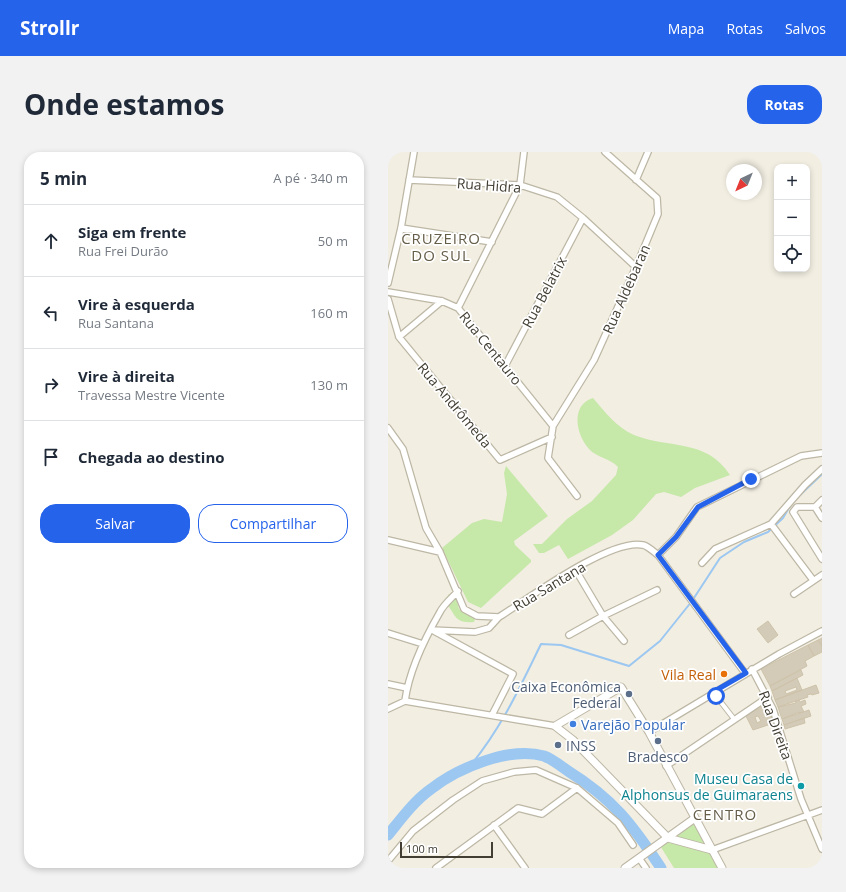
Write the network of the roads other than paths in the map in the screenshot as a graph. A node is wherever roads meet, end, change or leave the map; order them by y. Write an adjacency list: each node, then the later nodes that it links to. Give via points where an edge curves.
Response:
1 (414, 152): 5 (street)
2 (524, 152): 7 (street)
3 (605, 152): 6 (street, Rua Aldebaran)
4 (648, 152): 6 (street)
5 (409, 180): 7 (street, Rua Hidra); 9 (street)
6 (636, 180): 11 (street, Rua Aldebaran, via 657,198 658,214)
7 (520, 185): 8 (street, Rua Hidra, via 557,197); 10 (street)
8 (583, 218): 11 (street, Rua Hidra); 18 (street, Rua Belatrix)
9 (401, 228): 10 (street); 12 (street)
10 (492, 242): 16 (street)
11 (636, 268): 19 (street, Rua Aldebaran, via 594,360)
12 (388, 283)
13 (388, 292): 15 (street, Rua Centauro)
14 (388, 299): 17 (street, Rua Andrômeda)
15 (442, 301): 16 (street, Rua Centauro); 17 (street)
16 (458, 308): 18 (street, Rua Centauro)
17 (399, 337): 21 (street, Rua Andrômeda, via 500,460)
18 (505, 366): 19 (street, Rua Centauro)
19 (553, 426): 21 (street, Rua Aldebaran)
20 (388, 428): 30 (street, via 403,449 426,528)
21 (552, 437): 24 (street, Rua Aldebaran, via 548,458)
22 (822, 453): 31 (street, via 801,456 698,507 676,537)
23 (822, 469): 28 (street)
24 (577, 496)
25 (822, 500): 26 (street)
26 (815, 507): 27 (street); 32 (street, via 798,507 793,512)
27 (822, 518)
28 (771, 524): 33 (street, via 715,549); 36 (street)
29 (388, 540): 30 (street)
30 (440, 552): 38 (street)
31 (658, 555): 34 (street, Rua Santana, via 644,545 632,544 610,551); 49 (street, Rua Santana)
32 (822, 559)
33 (702, 564)
34 (575, 569): 40 (street); 41 (street, Rua Santana)
35 (822, 575): 36 (street)
36 (813, 580): 39 (street)
37 (656, 590): 40 (street)
38 (458, 591): 41 (street, via 464,609 477,616); 42 (street, via 440,611)
39 (794, 594)
40 (603, 616): 45 (street); 46 (street)
41 (499, 617): 42 (street, Rua Santana, via 489,628 475,632)
42 (431, 630): 47 (street); 56 (street, via 513,674)
43 (822, 631): 48 (street)
44 (388, 633): 47 (street)
45 (569, 635)
46 (624, 641)
47 (423, 644): 51 (street)
48 (752, 670): 49 (street); 53 (street, Rua Direita)
49 (746, 673): 52 (street)
50 (388, 684): 51 (street)
51 (407, 688): 54 (street)
52 (713, 692): 57 (street); 59 (street)
53 (768, 697): 57 (street); 63 (street, Rua Direita)
54 (405, 701): 55 (street); 56 (street)
55 (388, 709)
56 (492, 715): 58 (street)
57 (734, 719): 60 (street)
58 (555, 726): 59 (street, via 620,687); 66 (street, via 573,740)
59 (649, 732): 60 (street)
60 (666, 766): 64 (street)
61 (577, 788): 65 (street, via 542,814 518,808); 67 (street, via 618,823); 71 (street, via 536,770 514,772 482,781 413,831)
62 (822, 810): 63 (street)
63 (808, 816): 68 (street, Rua Direita); 69 (street)
64 (695, 818): 66 (street); 69 (street)
65 (494, 825): 72 (street); 73 (street)
66 (668, 838): 69 (street); 70 (street)
67 (633, 846)
68 (822, 848)
69 (712, 850): 76 (street)
70 (641, 857): 74 (street); 75 (street)
71 (388, 861)
72 (436, 868)
73 (525, 868)
74 (624, 868)
75 (646, 868)
76 (722, 868)

